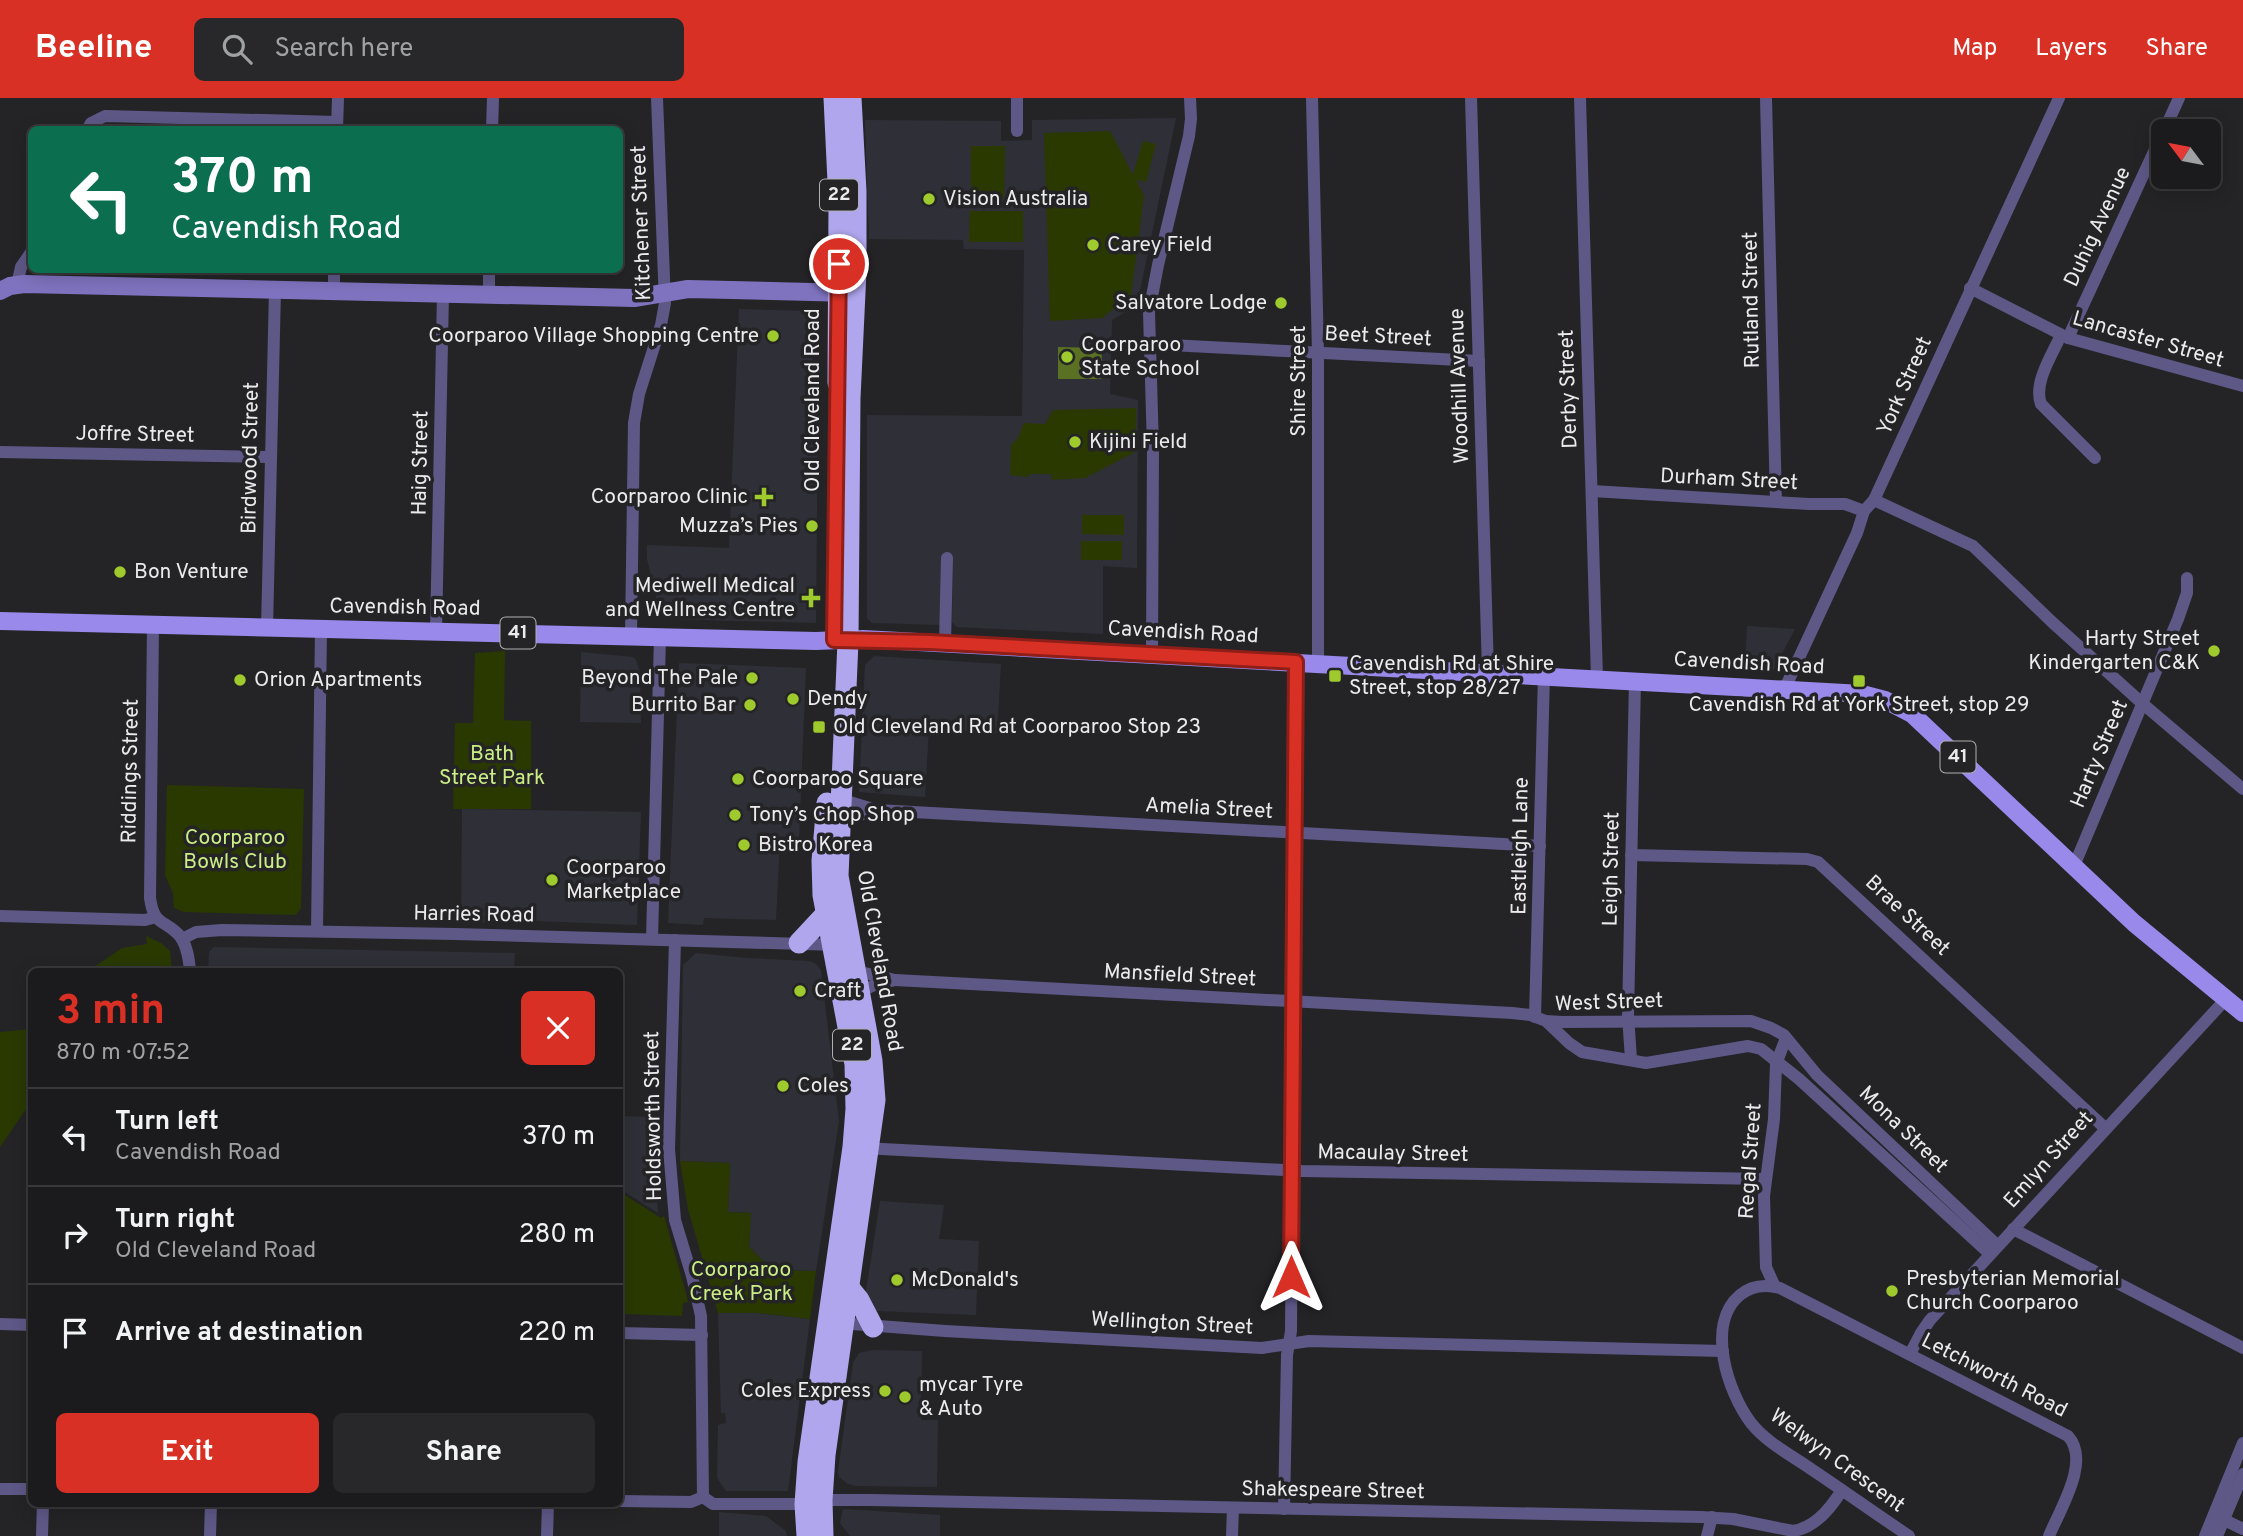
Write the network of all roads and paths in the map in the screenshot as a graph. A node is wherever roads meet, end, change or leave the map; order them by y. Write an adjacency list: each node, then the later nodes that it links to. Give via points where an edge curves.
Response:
1 (338, 98): 16 (street)
2 (493, 98): 17 (street)
3 (657, 98): 28 (street, Kitchener Street)
4 (834, 98): 29 (highway, Old Cleveland Road / 22)
5 (851, 98): 29 (highway, Old Cleveland Road / 22, via 856,191)
6 (1017, 98): 18 (street)
7 (1190, 98): 33 (street, via 1189,136 1149,312)
8 (1312, 98): 34 (street, Shire Street)
9 (1471, 98): 35 (street, Woodhill Avenue)
10 (1580, 98): 40 (street, Derby Street)
11 (1766, 98): 42 (street, Rutland Street)
12 (2059, 98): 24 (street, York Street)
13 (2179, 98): 14 (street, Duhig Avenue)
14 (2169, 119)
15 (89, 126): 16 (street, via 105,116)
16 (337, 126)
17 (492, 126)
18 (1017, 131)
19 (2151, 157): 32 (street, Duhig Avenue)
20 (28, 257): 23 (street)
21 (334, 273): 27 (street)
22 (489, 273): 31 (street)
23 (17, 285): 25 (street); 26 (street)
24 (1970, 288): 32 (street, Lancaster Street); 41 (street, York Street)
25 (275, 290): 27 (street); 38 (street, Birdwood Street)
26 (0, 291)
27 (334, 292): 30 (street)
28 (665, 292): 29 (street); 31 (street, via 635,298); 51 (street, Kitchener Street, via 661,325 634,423)
29 (847, 293): 53 (highway, Old Cleveland Road / 22)
30 (443, 294): 31 (street); 50 (street, Haig Street)
31 (489, 295)
32 (2064, 337): 36 (street, Lancaster Street); 39 (street, Duhig Avenue, via 2038,395 2041,404)
33 (1150, 344): 34 (street, Beet Street); 55 (street)
34 (1318, 353): 35 (street, Beet Street); 57 (street, Shire Street)
35 (1479, 361): 58 (street, Woodhill Avenue)
36 (2243, 386)
37 (0, 452): 38 (street, Joffre Street)
38 (270, 457): 48 (street, Birdwood Street)
39 (2095, 458)
40 (1592, 491): 42 (street, Durham Street); 60 (street, Derby Street)
41 (1874, 500): 43 (street, York Street); 63 (street, via 1973,546)
42 (1776, 502): 43 (street, Durham Street, via 1845,504)
43 (1864, 511): 62 (street, York Street)
44 (947, 558): 54 (street)
45 (2187, 578): 63 (street, Harty Street, via 2178,619)
46 (0, 621): 47 (main road, Cavendish Road / 41)
47 (153, 625): 48 (main road, Cavendish Road / 41); 73 (street, Riddings Street, via 149,884)
48 (267, 628): 49 (main road, Cavendish Road / 41)
49 (321, 629): 50 (main road, Cavendish Road / 41); 74 (street)
50 (436, 632): 51 (main road, Cavendish Road / 41)
51 (631, 636): 52 (main road, Cavendish Road / 41)
52 (660, 637): 53 (main road, Cavendish Road / 41); 76 (street)
53 (841, 640): 54 (main road, Cavendish Road / 41); 65 (highway, Old Cleveland Road / 22); 71 (highway, Old Cleveland Road / 22, via 822,861)
54 (946, 643): 55 (main road, Cavendish Road / 41)
55 (1152, 655): 56 (main road, Cavendish Road / 41)
56 (1296, 662): 57 (main road, Cavendish Road / 41); 67 (street)
57 (1318, 663): 58 (main road, Cavendish Road / 41)
58 (1488, 672): 59 (main road, Cavendish Road / 41)
59 (1544, 675): 60 (main road, Cavendish Road / 41); 68 (street, Eastleigh Lane)
60 (1597, 678): 61 (main road, Cavendish Road / 41)
61 (1634, 680): 62 (main road, Cavendish Road / 41); 69 (street, Leigh Street)
62 (1785, 688): 70 (main road, Cavendish Road / 41, via 1862,694 1903,709)
63 (2143, 704): 64 (street); 70 (street, Harty Street)
64 (2243, 789)
65 (840, 810): 66 (street, Amelia Street); 66 (street, Amelia Street); 79 (highway, Old Cleveland Road / 22)
66 (877, 810): 67 (street, Amelia Street)
67 (1294, 833): 68 (street, Amelia Street); 85 (street)
68 (1540, 846): 87 (street, Eastleigh Lane)
69 (1631, 855): 88 (street, Leigh Street); 92 (street, Brae Street, via 1818,862)
70 (2074, 866): 84 (main road, Cavendish Road / 41)
71 (826, 914): 78 (highway); 79 (highway, Old Cleveland Road / 22)
72 (0, 916): 73 (street)
73 (156, 917): 75 (street)
74 (317, 931): 75 (street, Harries Road, via 205,930); 76 (street, Harries Road)
75 (182, 939): 80 (street)
76 (652, 939): 77 (street, Harries Road)
77 (675, 940): 78 (street, Harries Road); 105 (street, Holdsworth Street, via 669,1149 675,1220 699,1302)
78 (799, 943): 79 (street, Harries Road)
79 (841, 945): 81 (highway, Old Cleveland Road / 22); 93 (highway, Old Cleveland Road / 22)
80 (190, 968)
81 (856, 971): 82 (street, Mansfield Street); 83 (highway, Old Cleveland Road / 22)
82 (895, 980): 83 (street, Mansfield Street); 85 (street, Mansfield Street)
83 (860, 992): 93 (highway, Old Cleveland Road / 22, via 873,1080 873,1122)
84 (2226, 999): 86 (main road, Cavendish Road / 41); 92 (street, Emlyn Street)
85 (1293, 1001): 87 (street, Mansfield Street, via 1511,1013); 94 (street)
86 (2243, 1013)
87 (1541, 1019): 88 (street, West Street); 90 (street, West Street, via 1582,1052)
88 (1628, 1023): 89 (street, West Street, via 1751,1021); 90 (street, Leigh Street)
89 (1786, 1038): 91 (street, Regal Street); 97 (street, Mona Street, via 1817,1075)
90 (1631, 1059): 91 (street, West Street, via 1654,1063 1748,1046)
91 (1777, 1061): 95 (street, Regal Street); 97 (street, Mona Street)
92 (2105, 1128): 96 (street, Emlyn Street)
93 (861, 1148): 94 (street, Macaulay Street); 99 (highway, Old Cleveland Road / 22); 100 (highway, Old Cleveland Road / 22)
94 (1292, 1170): 95 (street, Macaulay Street); 106 (street)
95 (1765, 1179): 98 (street, Regal Street, via 1765,1262)
96 (2013, 1229): 97 (street, Emlyn Street); 107 (street)
97 (1994, 1250): 109 (street, Emlyn Street, via 1930,1320)
98 (1776, 1287): 108 (street, Welwyn Crescent, via 1750,1288 1732,1302 1724,1320); 109 (street, Letchworth Road)
99 (850, 1289): 100 (highway, Old Cleveland Road / 22); 103 (highway)
100 (836, 1323): 103 (street, Wellington Street); 117 (highway, Old Cleveland Road / 22, via 810,1451)
101 (0, 1324): 102 (street)
102 (28, 1325)
103 (873, 1327): 106 (street, Wellington Street, via 1262,1348)
104 (623, 1333): 105 (street)
105 (702, 1335): 115 (street, Holdsworth Street)
106 (1289, 1344): 108 (street, Wellington Street, via 1309,1340); 122 (street)
107 (2243, 1348)
108 (1723, 1351): 114 (street, Welwyn Crescent, via 1731,1386 1752,1424)
109 (1910, 1354): 134 (street, Letchworth Road, via 2068,1436 2076,1449 2076,1470)
110 (2243, 1443): 124 (street)
111 (2243, 1474): 124 (street)
112 (0, 1489): 113 (street)
113 (28, 1489)
114 (1842, 1490): 123 (street, Shakespeare Street, via 1821,1516 1797,1531); 133 (street, Welwyn Crescent)
115 (704, 1497): 116 (street, Shakespeare Street, via 691,1502); 117 (street, Shakespeare Street, via 713,1504)
116 (623, 1501)
117 (814, 1502): 121 (street, Shakespeare Street); 129 (highway, Old Cleveland Road / 22); 130 (highway, Old Cleveland Road / 22)
118 (43, 1507): 126 (street)
119 (211, 1507): 127 (street)
120 (548, 1507): 128 (street)
121 (1233, 1508): 122 (street, Shakespeare Street); 131 (street)
122 (1284, 1509): 123 (street, Shakespeare Street)
123 (1712, 1517): 132 (street)
124 (2219, 1517): 125 (street); 135 (street); 136 (street)
125 (2243, 1529)
126 (42, 1536)
127 (210, 1536)
128 (547, 1536)
129 (807, 1536)
130 (823, 1536)
131 (1232, 1536)
132 (1707, 1536)
133 (1909, 1536)
134 (2049, 1536)
135 (2205, 1536)
136 (2217, 1536)

